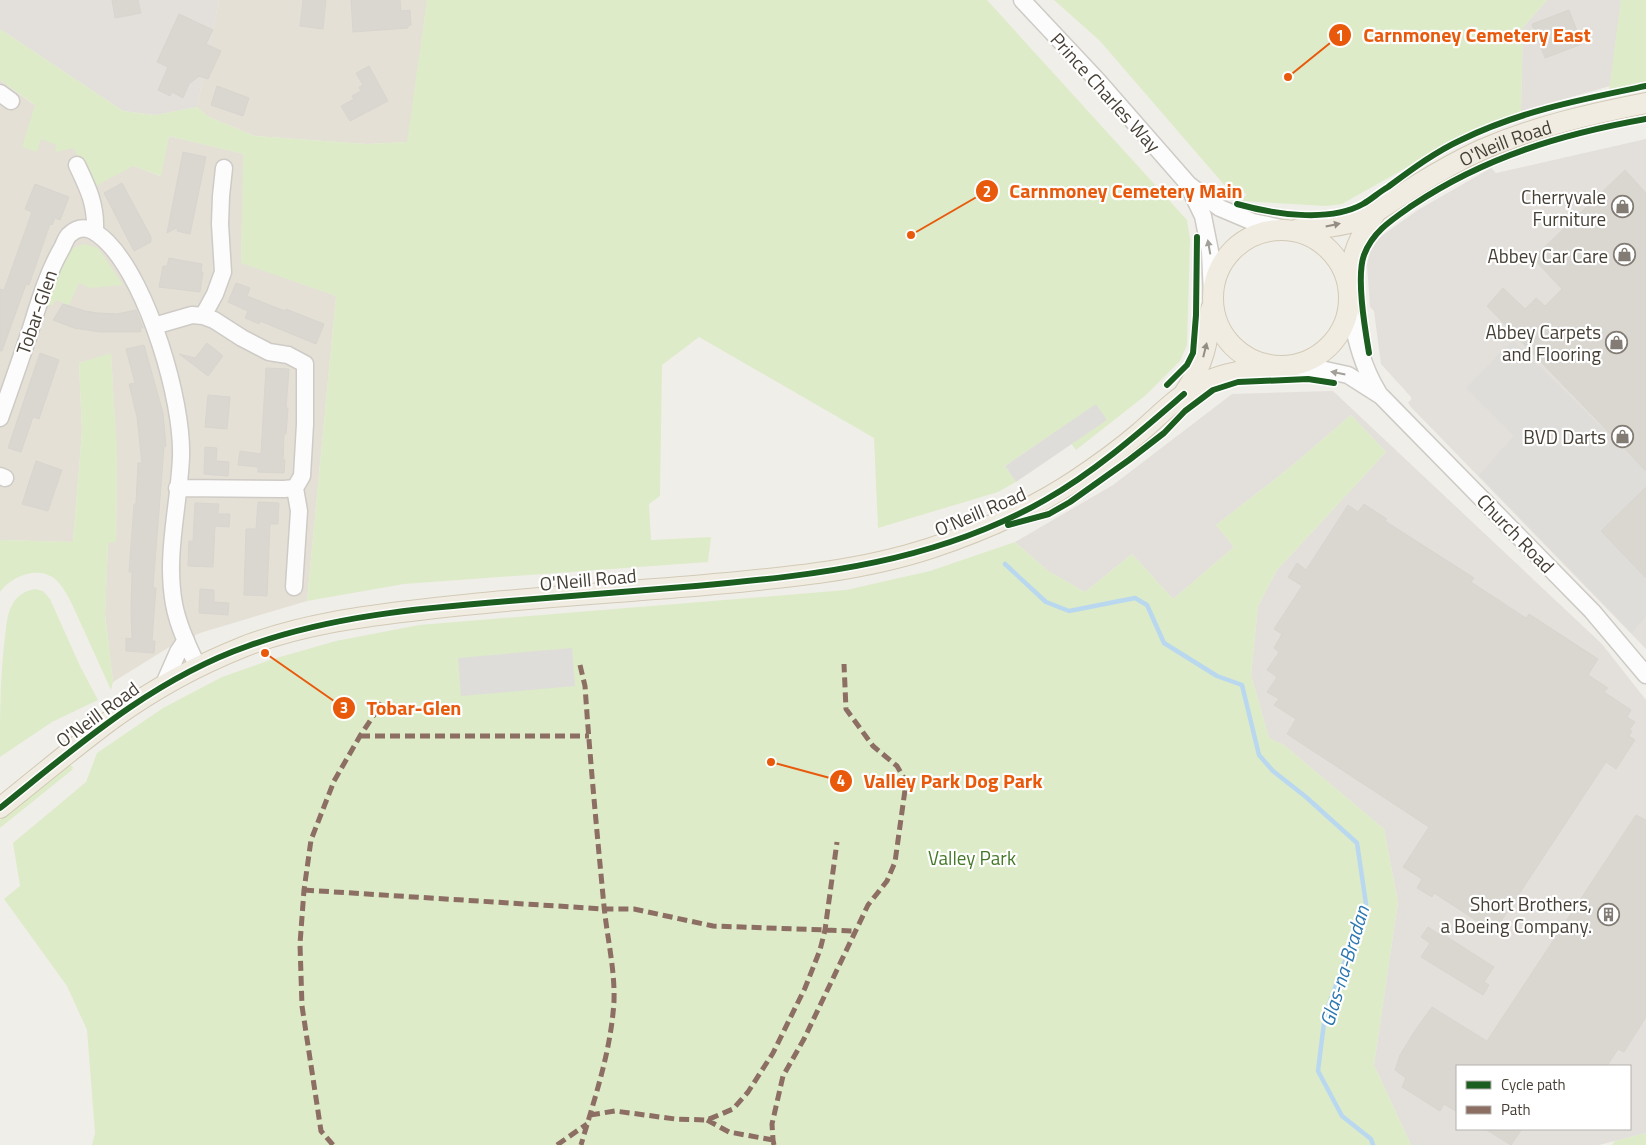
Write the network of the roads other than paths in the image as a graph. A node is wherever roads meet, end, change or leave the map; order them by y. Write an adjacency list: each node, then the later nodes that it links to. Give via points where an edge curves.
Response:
1 (1022, 0): 5 (street, Prince Charles Way)
2 (1646, 103): 6 (main road, O'Neill Road, via 1556,123 1481,150)
3 (77, 165): 7 (street, via 91,194 96,214)
4 (224, 168): 11 (street, via 220,196 223,272)
5 (1188, 185): 8 (street, Prince Charles Way, via 1220,208 1253,222); 9 (street, Prince Charles Way, one-way to 5, via 1210,251 1202,216)
6 (1376, 212): 8 (main road, O'Neill Road, one-way to 6, via 1315,229 1360,220); 10 (main road, O'Neill Road, via 1357,244)
7 (95, 230): 12 (street, via 117,252); 16 (street, Tobar-Glen, via 81,229 69,235 54,261)
8 (1287, 230): 9 (main road, via 1255,234 1229,252 1214,280); 10 (main road, via 1310,236 1329,249 1346,275)
9 (1212, 297): 13 (main road, via 1218,327 1236,351 1263,364); 14 (main road, O'Neill Road, one-way to 9, via 1201,364)
10 (1349, 299): 13 (main road, via 1345,322 1328,348 1302,363); 15 (street, Church Road, via 1361,357)
11 (203, 316): 12 (street, via 192,315); 18 (street, via 269,352 288,355 306,364 302,476)
12 (154, 326): 17 (street, via 178,412 181,456)
13 (1283, 366): 14 (main road, O'Neill Road, via 1206,381); 15 (street, Church Road, one-way to 13, via 1348,375 1316,368)
14 (1184, 394): 21 (main road, O'Neill Road, via 1101,463 1046,499 969,535 901,557 783,578 466,604 342,620 264,640)
15 (1381, 396): 22 (street, Church Road, via 1592,611)
16 (0, 418)
17 (178, 488): 18 (street); 20 (street, via 171,579 174,604)
18 (295, 488): 19 (street, via 299,512)
19 (294, 587)
20 (186, 640): 21 (street); 23 (street)
21 (198, 667): 23 (main road, O'Neill Road)
22 (1646, 674)
23 (163, 686): 24 (main road, O'Neill Road, via 114,717)
24 (0, 808)

